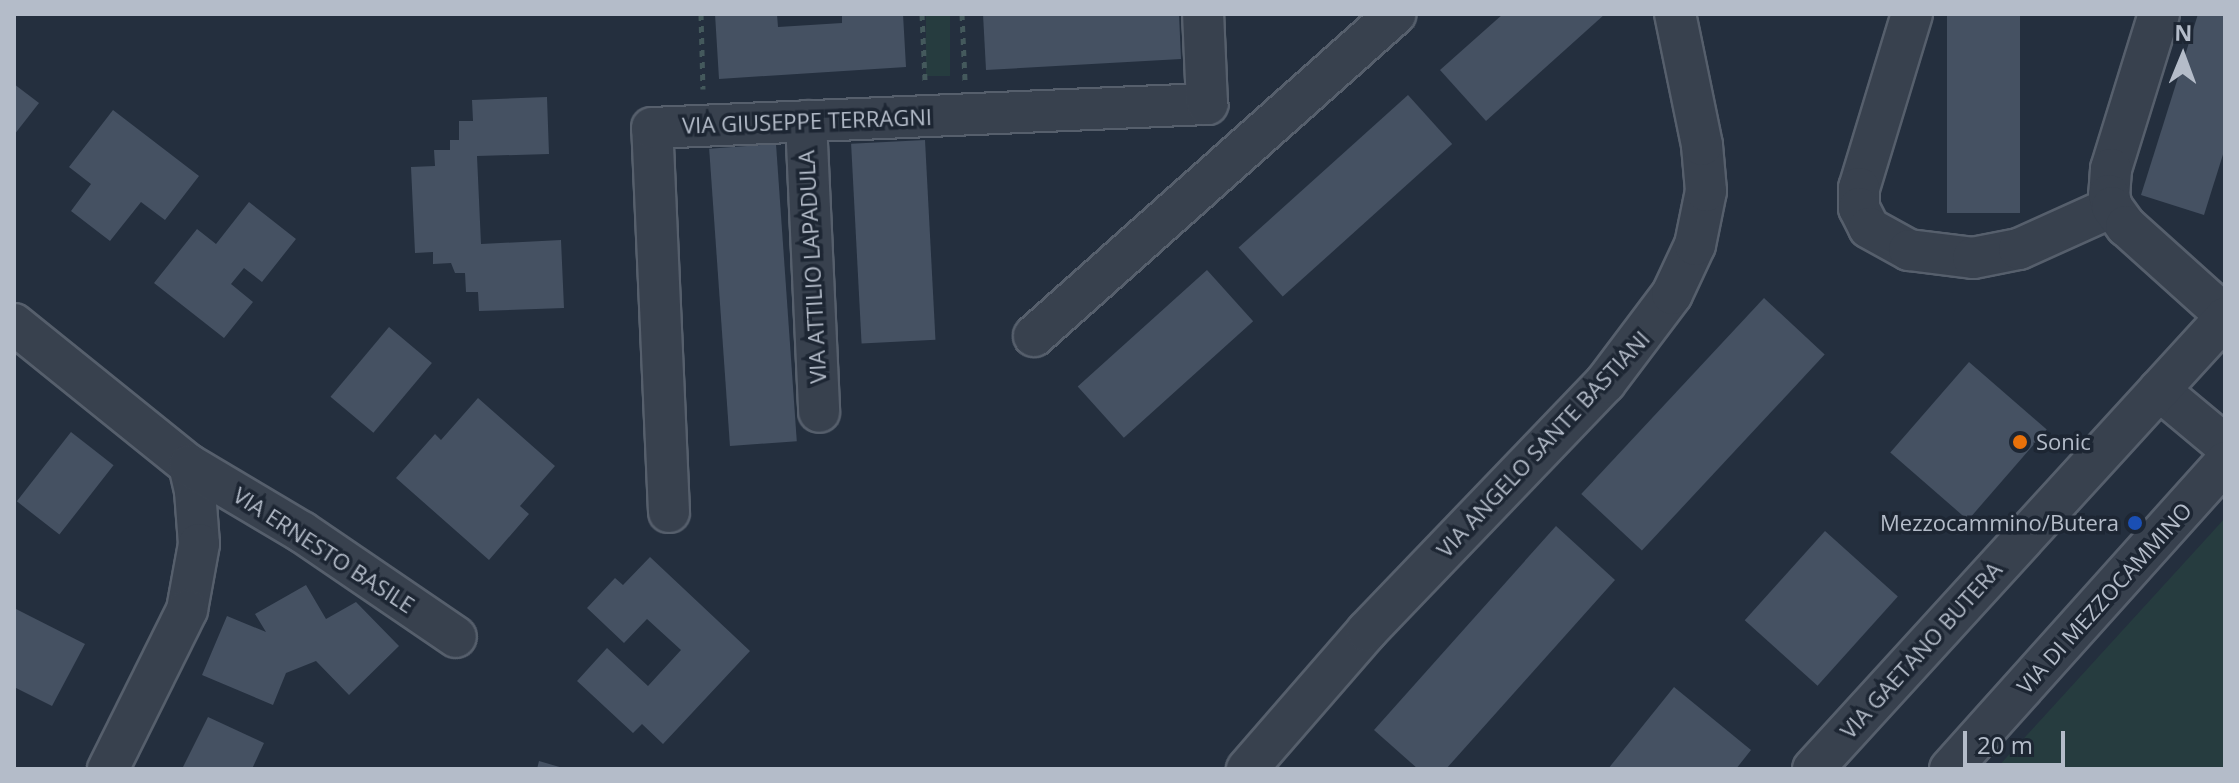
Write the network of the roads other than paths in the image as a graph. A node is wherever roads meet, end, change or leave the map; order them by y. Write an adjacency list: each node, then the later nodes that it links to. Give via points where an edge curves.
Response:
1 (1203, 14): 6 (street)
2 (1395, 14): 8 (street)
3 (1675, 14): 21 (street, VIA ANGELO SANTE BASTIANI, via 1706,191 1695,245 1672,294 1605,383 1367,631)
4 (1912, 14): 9 (street, via 1859,188 1859,208 1869,228 1909,250 1973,258 2019,249)
5 (2159, 14): 9 (street, via 2111,169)
6 (1207, 104): 7 (street, VIA GIUSEPPE TERRAGNI); 8 (street)
7 (806, 121): 14 (street, VIA ATTILIO LAPADULA); 18 (street, VIA GIUSEPPE TERRAGNI, via 652,128)
8 (1245, 147): 12 (street)
9 (2112, 207): 10 (street)
10 (2225, 317): 13 (street, VIA GAETANO BUTERA)
11 (14, 324): 17 (street, VIA ERNESTO BASILE)
12 (1034, 336)
13 (2159, 390): 15 (street); 22 (street, VIA GAETANO BUTERA)
14 (819, 412)
15 (2225, 445)
16 (2225, 462): 23 (street, VIA DI MEZZOCAMMINO)
17 (189, 465): 19 (street, VIA ERNESTO BASILE, via 302,532); 20 (street, VIA ERNESTO BASILE, via 199,544 190,600)
18 (669, 512)
19 (456, 637)
20 (108, 769)
21 (1247, 769)
22 (1813, 769)
23 (1950, 769)

